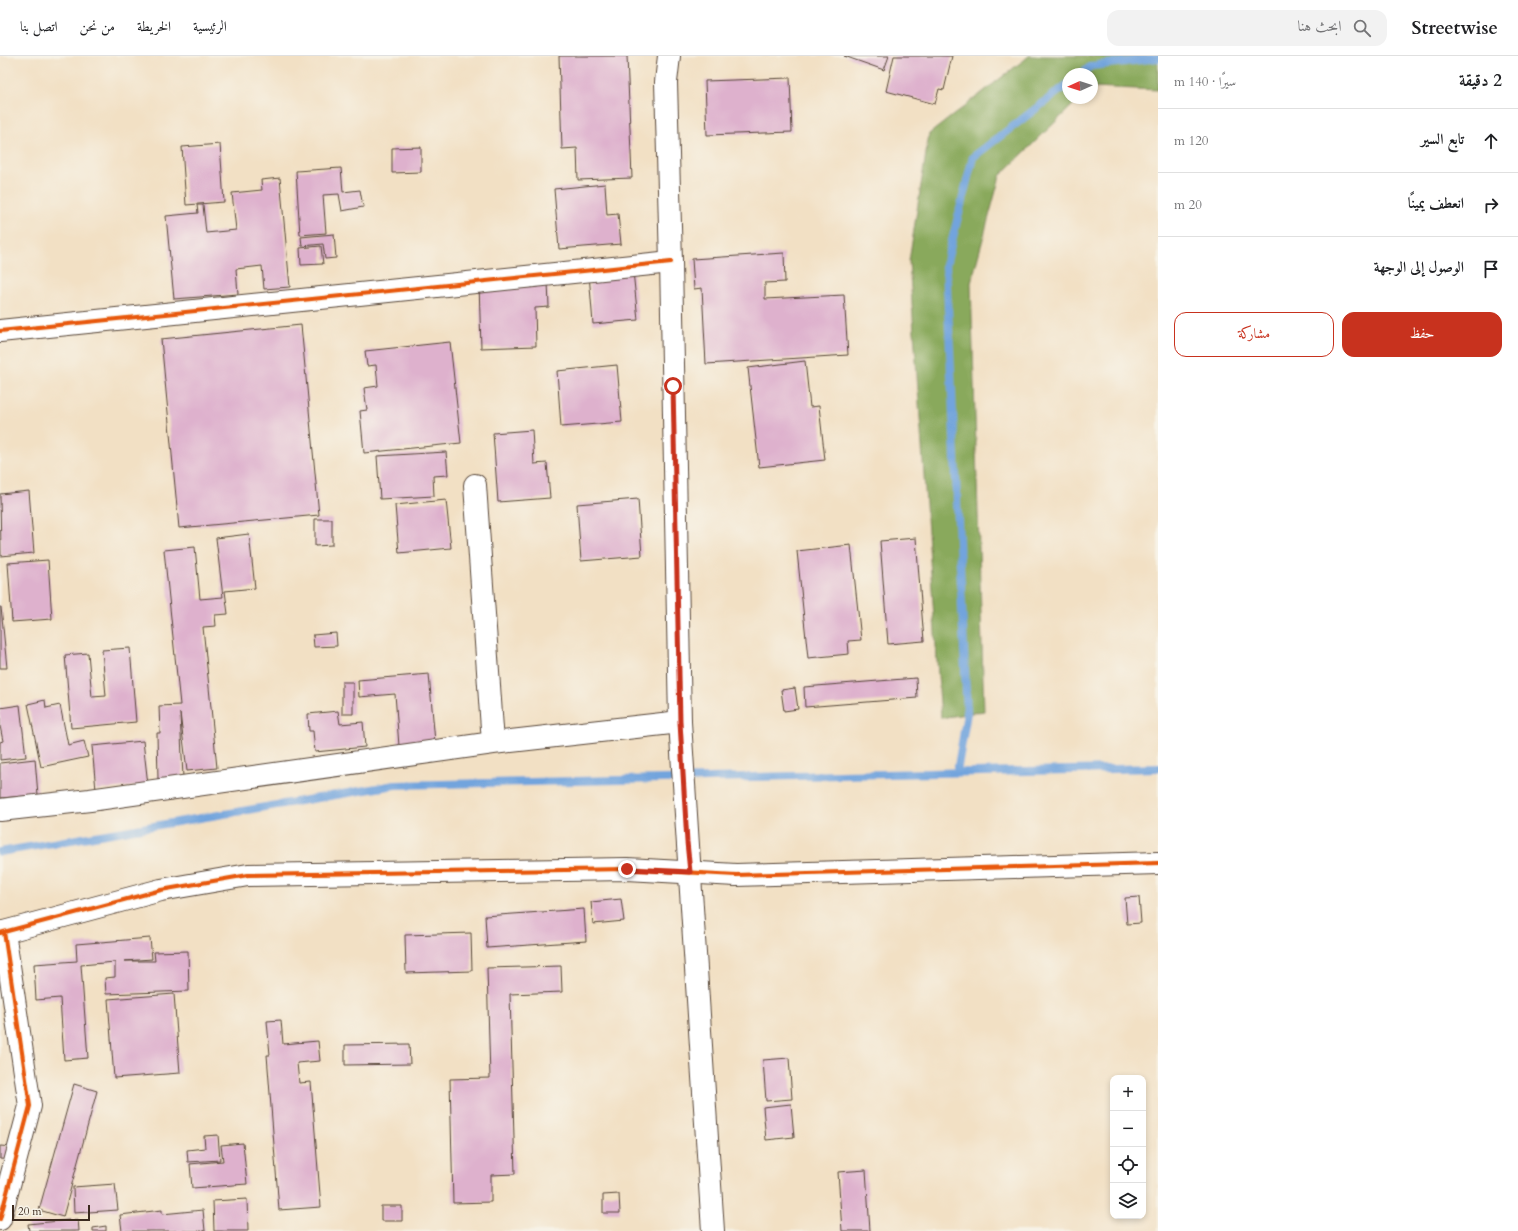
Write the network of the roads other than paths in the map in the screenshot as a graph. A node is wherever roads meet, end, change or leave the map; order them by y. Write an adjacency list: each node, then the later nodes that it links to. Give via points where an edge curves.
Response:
1 (669, 56): 2 (street, via 666,82)
2 (671, 262): 3 (street); 5 (street)
3 (0, 331)
4 (474, 485): 6 (street)
5 (681, 729): 6 (street); 9 (street)
6 (493, 743): 7 (street, via 90,800)
7 (0, 810)
8 (1158, 863): 9 (street, via 736,875)
9 (690, 872): 10 (street, via 627,869 248,875 161,890); 12 (street)
10 (2, 932): 11 (street, via 30,1106)
11 (0, 1219)
12 (713, 1231)

